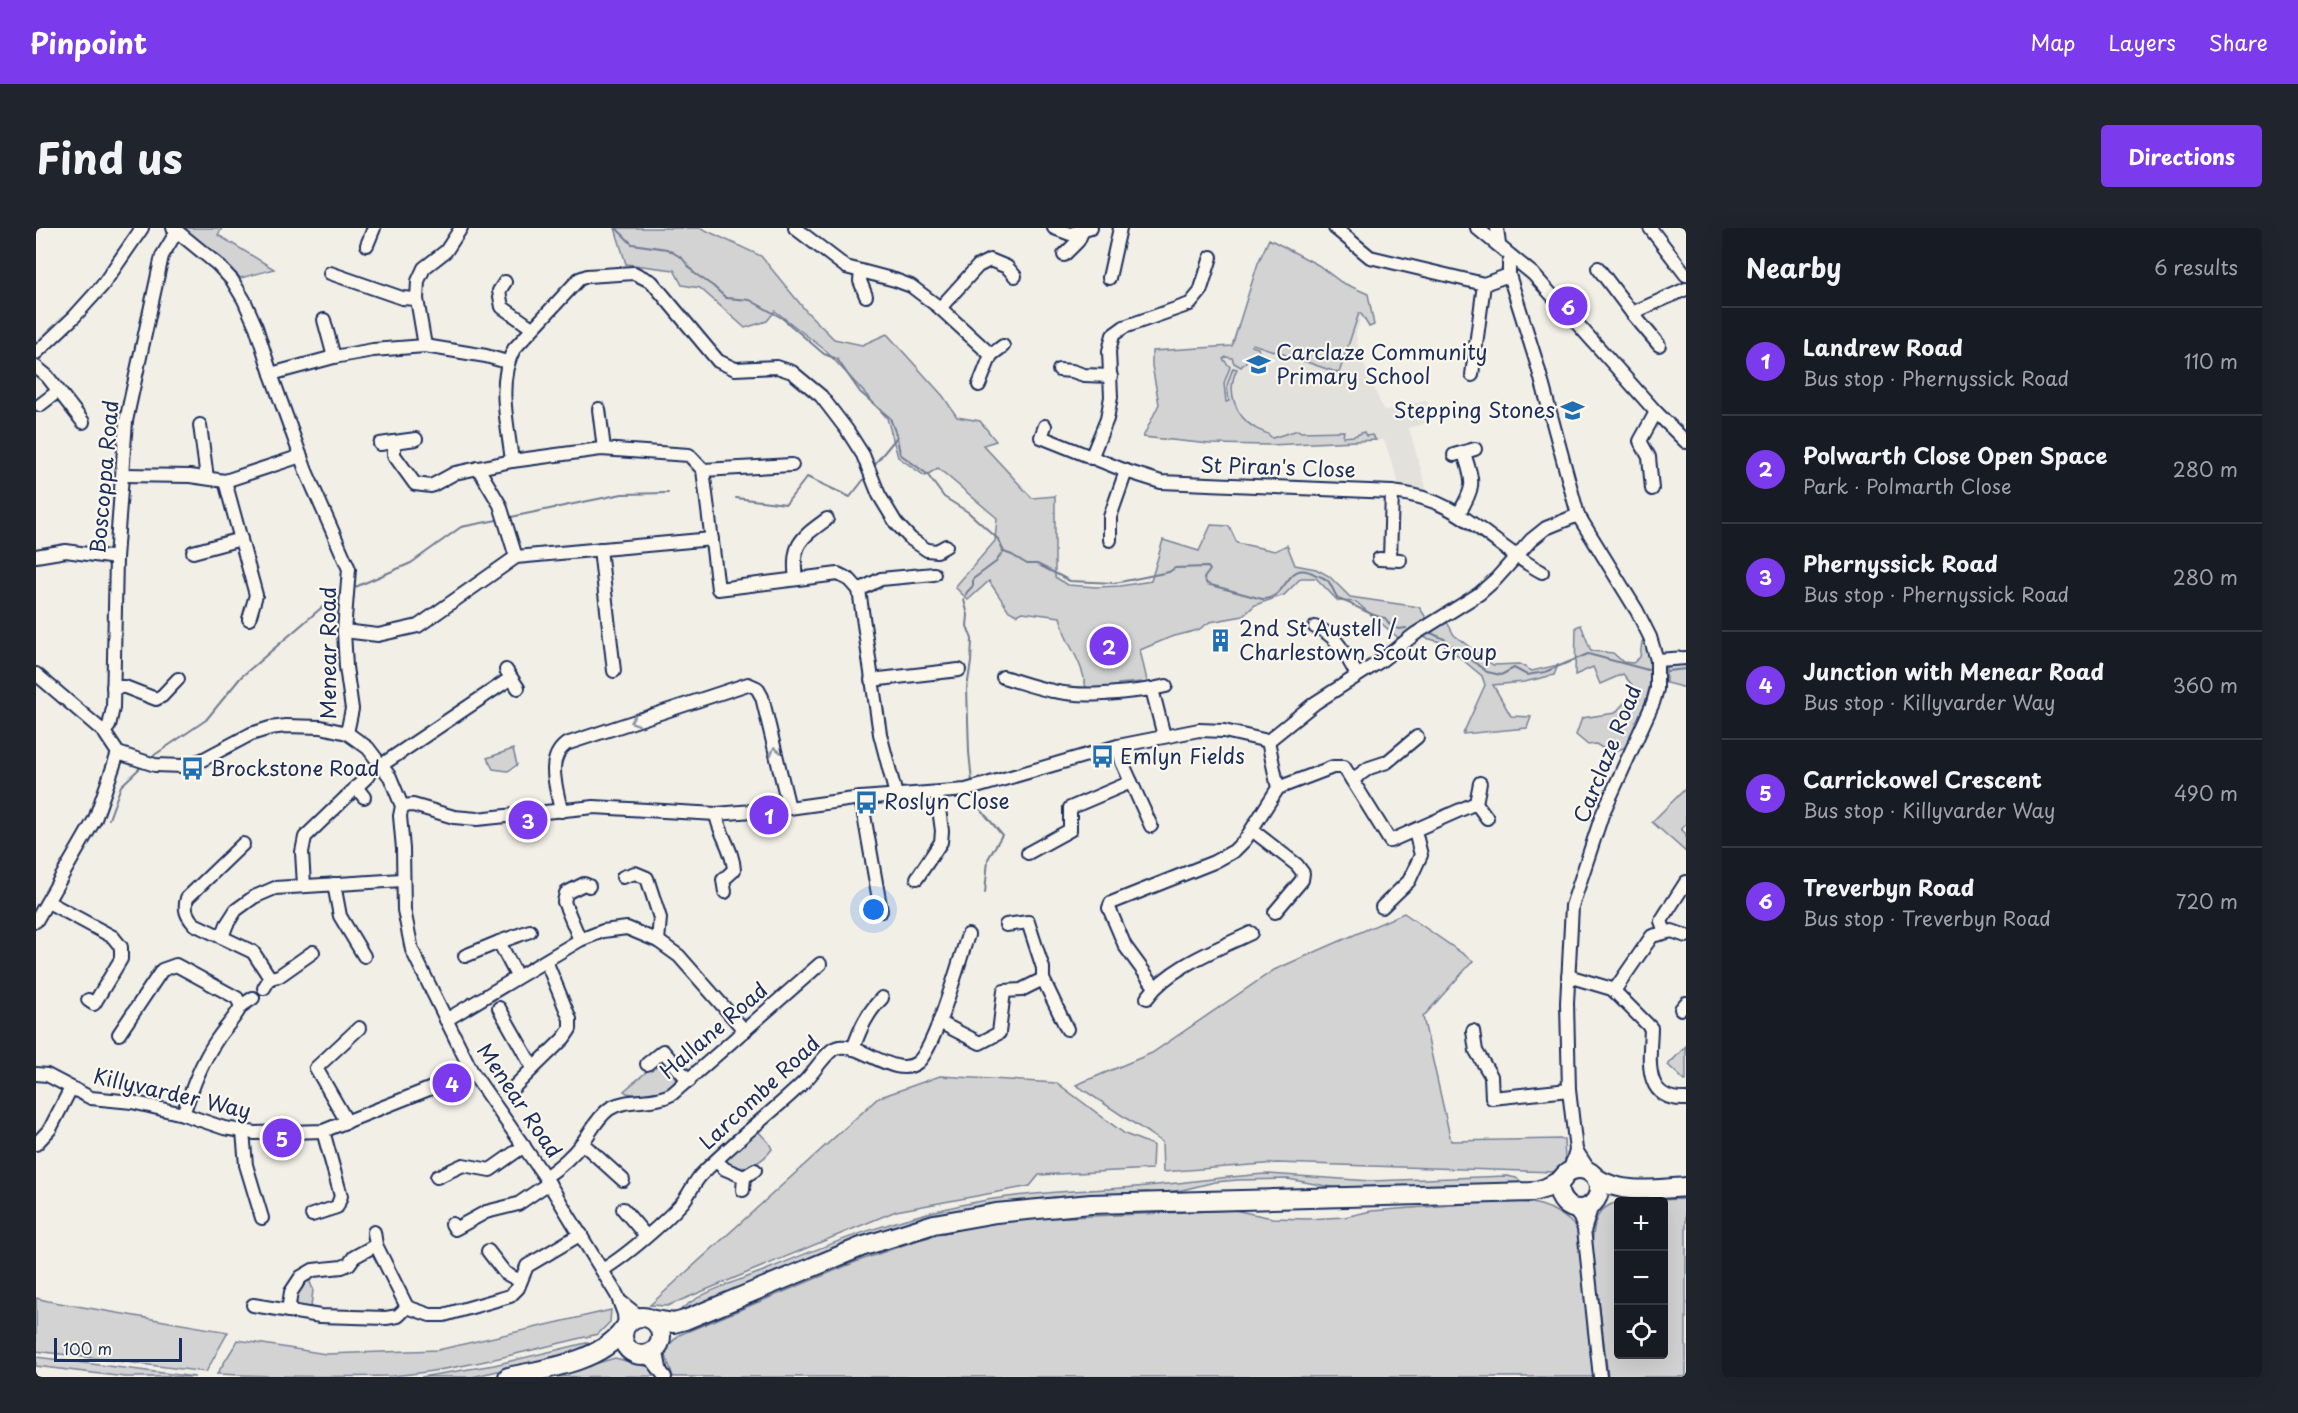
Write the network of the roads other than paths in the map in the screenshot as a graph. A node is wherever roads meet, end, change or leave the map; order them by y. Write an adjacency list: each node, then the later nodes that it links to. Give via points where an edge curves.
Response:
1 (142, 228): 37 (street, via 102,286)
2 (374, 228): 13 (street)
3 (461, 228): 29 (street, via 446,251 424,268)
4 (795, 228): 20 (street, via 846,267)
5 (1054, 228): 11 (street, via 1070,234)
6 (1120, 228): 24 (street)
7 (1335, 228): 26 (street, via 1370,257)
8 (1497, 228): 14 (street)
9 (1650, 228): 23 (street)
10 (175, 229): 43 (street, Menear Road, via 232,280 256,327); 67 (street, Boscoppa Road, via 162,256 126,421)
11 (1087, 229): 15 (street)
12 (1478, 229): 14 (street)
13 (367, 245)
14 (1499, 245): 17 (street)
15 (1064, 255)
16 (1211, 257): 45 (street, via 1200,292 1190,304 1124,327 1113,335 1109,351)
17 (1512, 257): 22 (street, Carclaze Road); 50 (street, via 1533,274)
18 (1012, 267): 30 (street, via 990,260 978,266)
19 (1598, 268): 31 (street)
20 (861, 271): 28 (street); 30 (street, via 911,286)
21 (330, 273): 29 (street, via 402,298)
22 (1509, 275): 26 (street); 73 (street, Carclaze Road)
23 (1686, 275)
24 (1109, 278)
25 (505, 282): 33 (street, via 499,291 502,307)
26 (1484, 284): 44 (street)
27 (1686, 289): 31 (street)
28 (866, 296)
29 (417, 298): 35 (street)
30 (940, 308): 38 (street)
31 (1632, 312): 34 (street)
32 (324, 320): 39 (street)
33 (532, 328): 40 (street); 80 (street, via 573,285 587,276 634,273 652,282 718,361 735,369 777,367 792,372 821,396 863,455 879,495 896,523 927,550)
34 (1659, 345)
35 (425, 346): 39 (street); 40 (street)
36 (1004, 346): 38 (street)
37 (36, 353)
38 (991, 355): 46 (street)
39 (334, 357): 43 (street)
40 (507, 362): 62 (street, via 504,380)
41 (36, 367): 47 (street)
42 (1059, 370): 45 (street)
43 (271, 374): 60 (street, Menear Road)
44 (1472, 375)
45 (1111, 376): 61 (street, via 1107,419)
46 (979, 384)
47 (57, 392): 48 (street); 51 (street)
48 (40, 405)
49 (599, 409): 58 (street)
50 (1656, 412): 54 (street); 70 (street, via 1640,441 1649,457)
51 (76, 420)
52 (200, 424): 68 (street)
53 (1045, 426): 61 (street, St Piran's Close, via 1041,437)
54 (1684, 435)
55 (416, 439): 56 (street)
56 (394, 442): 57 (street); 64 (street, via 394,455 415,484 431,486 455,473)
57 (380, 444)
58 (604, 449): 62 (street); 65 (street, via 689,455)
59 (1464, 452): 72 (street, via 1472,485)
60 (301, 456): 69 (street); 92 (street, Menear Road, via 349,568)
61 (1091, 458): 66 (street, St Piran's Close)
62 (512, 461): 64 (street)
63 (792, 465): 65 (street)
64 (478, 468): 83 (street, via 500,505)
65 (703, 470): 75 (street)
66 (1126, 471): 71 (street, St Piran's Close, via 1161,482); 77 (street, via 1110,517)
67 (123, 475): 68 (street); 84 (street, Boscoppa Road)
68 (207, 478): 69 (street)
69 (225, 481): 76 (street)
70 (1653, 489)
71 (1392, 492): 72 (street, St Piran's Close, via 1438,502); 85 (street)
72 (1459, 513): 82 (street, St Piran's Close)
73 (1578, 515): 82 (street, via 1546,528); 94 (street, Carclaze Road, via 1637,611)
74 (823, 526): 88 (street, via 801,540 795,550)
75 (712, 538): 78 (street); 88 (street, via 718,589)
76 (241, 539): 79 (street); 90 (street, via 256,595)
77 (1110, 543)
78 (600, 549): 83 (street); 96 (street)
79 (193, 552)
80 (941, 553)
81 (36, 556): 84 (street, via 66,551)
82 (1516, 556): 86 (street, St Piran's Close); 98 (street, via 1479,594)
83 (516, 557): 92 (street, via 418,626 378,635)
84 (116, 558): 104 (street, Boscoppa Road)
85 (1390, 559)
86 (1542, 572)
87 (934, 574): 89 (street, via 881,579)
88 (796, 579): 89 (street, via 838,574)
89 (859, 590): 102 (street)
90 (249, 619)
91 (1315, 627): 98 (street, via 1326,630 1339,644)
92 (344, 631): 107 (street, Menear Road, via 352,709)
93 (1686, 658): 94 (street)
94 (1657, 660): 162 (street, Carclaze Road, via 1653,703 1602,815 1572,906)
95 (959, 670): 102 (street)
96 (614, 671)
97 (36, 674): 106 (street)
98 (1357, 675): 110 (street)
99 (1003, 677): 105 (street, via 1074,694)
100 (512, 678): 113 (street)
101 (178, 679): 104 (street, via 156,699 125,687)
102 (871, 680): 120 (street)
103 (1166, 686): 105 (street)
104 (113, 687): 106 (street, Boscoppa Road, via 112,719)
105 (1152, 689): 108 (street)
106 (104, 732): 112 (street)
107 (347, 733): 112 (street, via 321,727 270,728 183,766 155,765); 113 (street, Menear Road)
108 (1164, 736): 110 (street, via 1199,730); 111 (street)
109 (1417, 737): 115 (street, via 1386,762)
110 (1268, 741): 118 (street)
111 (1118, 746): 116 (street); 119 (street, via 966,790)
112 (118, 753): 141 (street, via 95,819)
113 (382, 764): 123 (street, Menear Road)
114 (368, 776): 138 (street, via 360,792 305,837)
115 (1352, 780): 118 (street, via 1344,767 1334,767); 130 (street, via 1390,841)
116 (1131, 782): 128 (street); 132 (street, via 1070,808 1070,830)
117 (1480, 783): 122 (street)
118 (1278, 788): 129 (street)
119 (937, 794): 120 (street); 134 (street, via 941,842)
120 (896, 795): 121 (street)
121 (861, 798): 124 (street); 143 (street)
122 (1476, 803): 127 (street); 130 (street)
123 (402, 806): 125 (street, via 477,819); 135 (street, Menear Road)
124 (789, 808): 125 (street, one-way to 125, via 762,697 757,688 748,684 557,750 553,762); 126 (street)
125 (561, 811): 126 (street, via 594,807)
126 (716, 814): 140 (street, via 734,858 734,870 723,880)
127 (1487, 818)
128 (1151, 826)
129 (1251, 830): 144 (street, via 1303,873 1302,880); 164 (street, via 1234,851 1214,862 1111,903 1109,908 1125,946)
130 (1415, 831): 142 (street, via 1421,855 1409,881)
131 (239, 853): 152 (street, via 187,898 184,907 194,924)
132 (1028, 854)
133 (623, 877): 154 (street, via 635,873 647,878 660,918)
134 (918, 878)
135 (402, 880): 137 (street); 172 (street, Menear Road, via 412,950)
136 (1686, 882): 148 (street, via 1661,921)
137 (334, 884): 138 (street); 157 (street, via 340,916)
138 (304, 885): 152 (street, via 275,888 254,897 236,910)
139 (589, 886): 153 (street, via 584,884 566,893 564,902)
140 (725, 892)
141 (48, 902): 145 (street); 168 (street, via 113,937 121,947 121,959 94,1004)
142 (1382, 907)
143 (881, 911)
144 (1275, 912)
145 (36, 921)
146 (1006, 925): 163 (street, via 1028,922)
147 (530, 930): 155 (street)
148 (1665, 932): 151 (street); 165 (street, via 1652,936)
149 (1251, 933): 164 (street, via 1196,960)
150 (968, 935): 173 (street, Larcombe Road)
151 (1686, 936)
152 (222, 937): 156 (street, via 253,951 267,983)
153 (580, 939): 154 (street, via 627,928); 159 (street)
154 (658, 941): 177 (street, via 679,956)
155 (500, 942): 158 (street); 161 (street)
156 (313, 952)
157 (364, 956)
158 (465, 956)
159 (546, 960): 161 (street); 181 (street, via 570,1019 570,1029)
160 (820, 964): 177 (street, Hallane Road)
161 (517, 976): 172 (street)
162 (1568, 976): 165 (street); 187 (street, Carclaze Road)
163 (1043, 979): 173 (street, via 1021,990 1004,991 999,1033 980,1043); 175 (street)
164 (1155, 987): 167 (street)
165 (1614, 991): 188 (street, via 1651,1028 1652,1080 1660,1093 1675,1100)
166 (253, 998): 170 (street)
167 (1147, 998)
168 (88, 1000)
169 (874, 1001): 179 (street)
170 (241, 1006): 176 (street, via 237,998 176,965 162,970); 189 (street, via 216,1041)
171 (499, 1008): 181 (street, via 516,1028)
172 (446, 1020): 182 (street, Menear Road)
173 (939, 1022): 179 (street, Larcombe Road, via 924,1055 907,1067 889,1065)
174 (359, 1028): 190 (street, via 316,1068)
175 (1067, 1029)
176 (126, 1031)
177 (746, 1031): 184 (street, Hallane Road)
178 (1473, 1031): 187 (street, via 1476,1052 1491,1076 1492,1098)
179 (853, 1049): 197 (street, Larcombe Road, via 832,1050 804,1082)
180 (647, 1064): 184 (street, via 663,1051)
181 (532, 1068): 186 (street)
182 (472, 1072): 190 (street, Killyvarder Way); 195 (street, Menear Road)
183 (36, 1074): 185 (street, Killyvarder Way, via 47,1075)
184 (689, 1081): 193 (street, Hallane Road, via 661,1100 611,1108)
185 (71, 1088): 189 (street, Killyvarder Way, via 91,1098 132,1102); 194 (street, via 50,1129)
186 (512, 1089)
187 (1569, 1090): 196 (street, Carclaze Road)
188 (1686, 1099)
189 (183, 1114): 192 (street, Killyvarder Way)
190 (347, 1122): 191 (street, Killyvarder Way)
191 (323, 1131): 192 (street, Killyvarder Way); 211 (street, via 341,1196 337,1207)
192 (243, 1132): 213 (street, via 246,1165)
193 (582, 1143): 203 (street, Hallane Road); 204 (street, via 609,1176)
194 (36, 1144)
195 (524, 1146): 201 (street, via 490,1170 463,1165); 203 (street, Menear Road)
196 (1576, 1150): 199 (street, Carclaze Road); 200 (street, Carclaze Road)
197 (716, 1161): 202 (street); 217 (street, Larcombe Road, via 701,1174 680,1205)
198 (755, 1170): 202 (street)
199 (1593, 1175): 200 (highway, via 1579,1169); 206 (highway, via 1605,1184); 209 (highway, via 1599,1190)
200 (1566, 1176): 208 (highway); 210 (highway, via 1560,1191)
201 (437, 1177)
202 (744, 1177): 207 (street)
203 (547, 1180): 215 (street, Hallane Road, via 518,1204 486,1212); 216 (street, Menear Road)
204 (623, 1180)
205 (1686, 1187): 206 (highway)
206 (1626, 1189): 209 (highway)
207 (743, 1190)
208 (1532, 1191): 210 (highway); 224 (highway, via 1091,1204 996,1213 934,1224 861,1247)
209 (1594, 1203): 210 (highway, via 1581,1209); 214 (street)
210 (1569, 1205): 214 (street)
211 (312, 1215)
212 (624, 1216): 217 (street)
213 (262, 1218)
214 (1584, 1229): 231 (street)
215 (455, 1230)
216 (580, 1234): 219 (street, Menear Road); 220 (street, via 527,1266)
217 (646, 1236): 219 (street, Larcombe Road)
218 (488, 1251): 220 (street, via 505,1273)
219 (602, 1270): 225 (street, Menear Road)
220 (520, 1281): 222 (street, via 510,1296 444,1315)
221 (253, 1305): 223 (street)
222 (407, 1307): 223 (street, via 390,1318); 223 (street, via 375,1239 349,1264 313,1270 301,1277 291,1292)
223 (288, 1311)
224 (685, 1320): 225 (highway); 226 (highway)
225 (635, 1323): 226 (highway, via 660,1331); 227 (highway); 228 (highway, via 624,1344)
226 (659, 1343): 228 (highway, via 652,1352); 229 (street, via 657,1353)
227 (601, 1351): 228 (highway); 230 (highway)
228 (638, 1354): 229 (street)
229 (662, 1372)
230 (508, 1377)
231 (1600, 1377)

